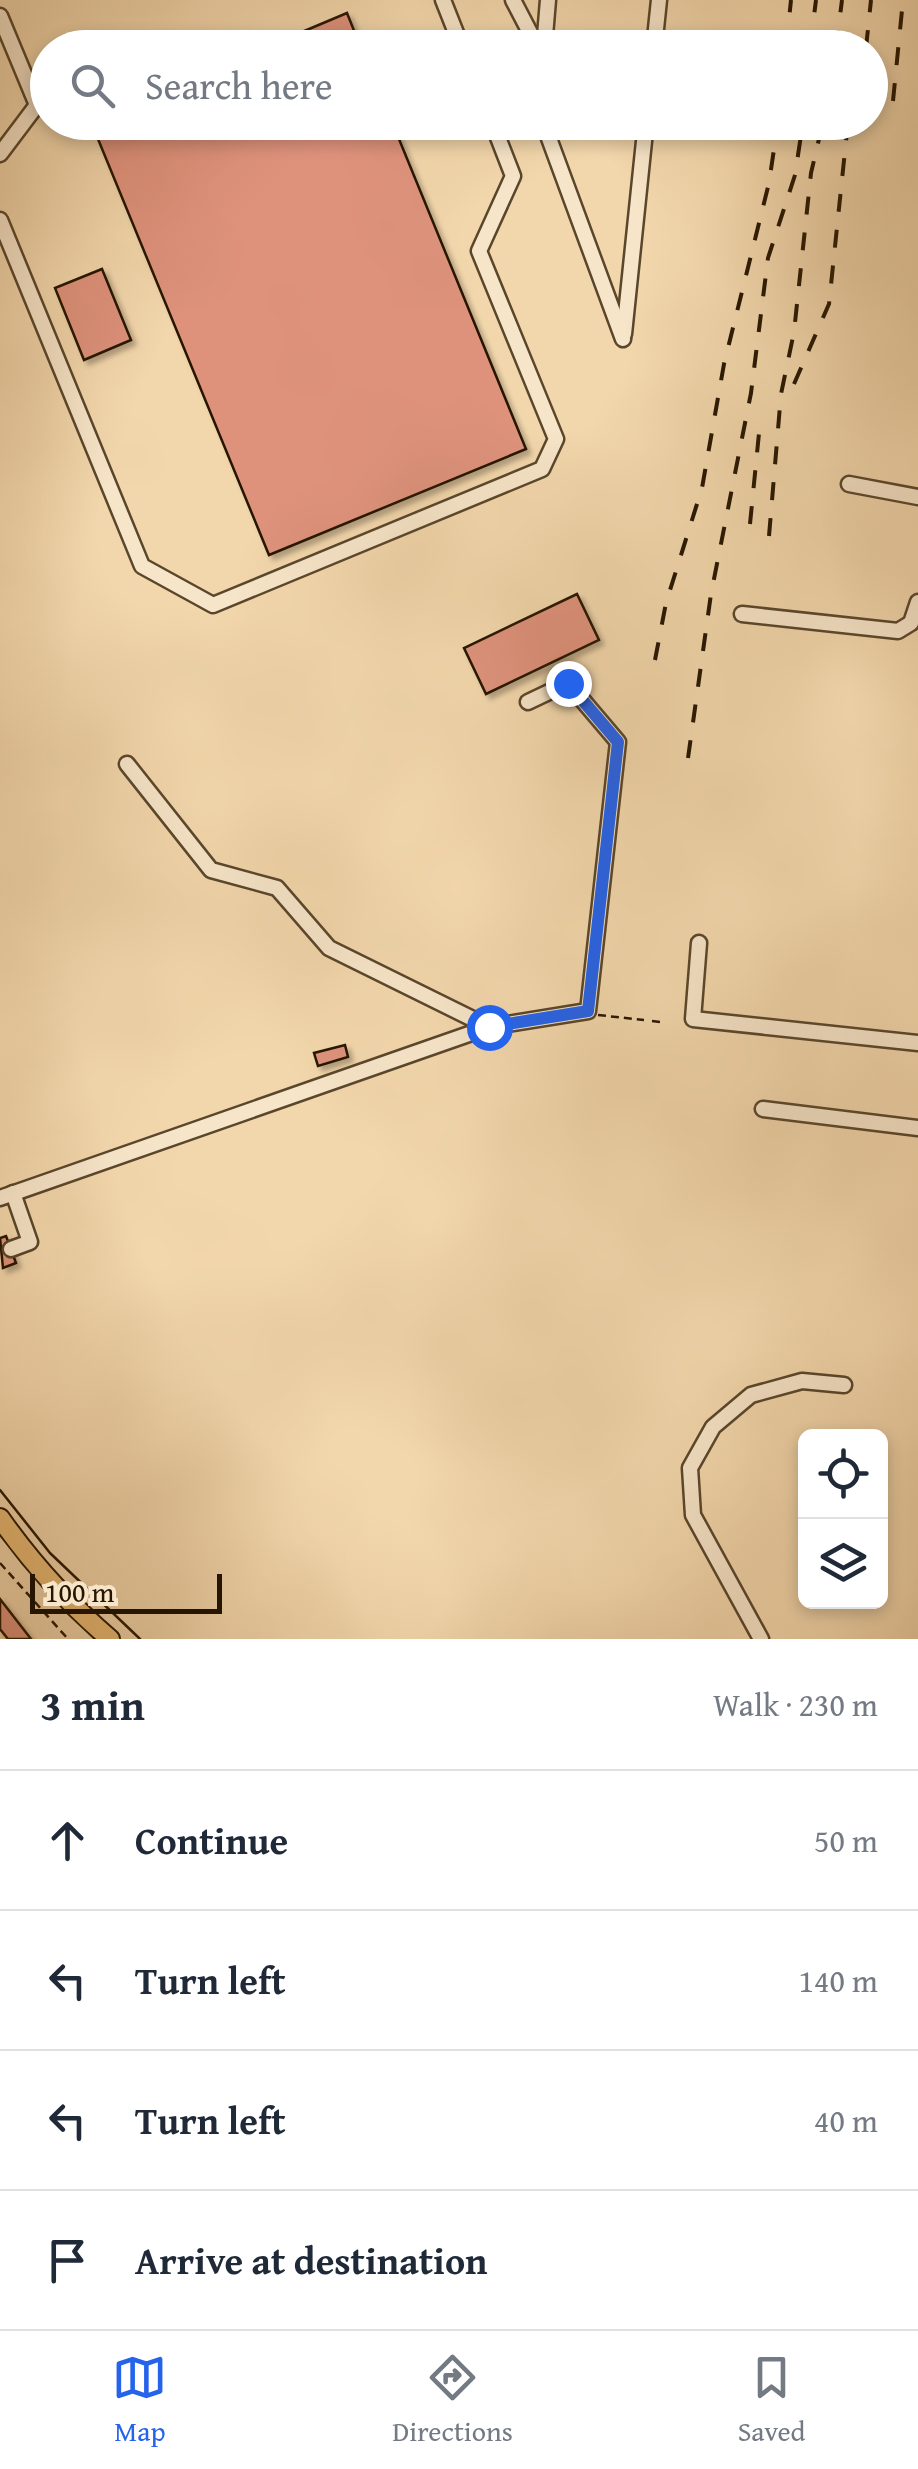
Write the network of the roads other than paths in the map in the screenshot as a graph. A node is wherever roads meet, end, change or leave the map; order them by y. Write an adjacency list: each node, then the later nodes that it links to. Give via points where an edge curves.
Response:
1 (444, 0): 6 (lane)
2 (512, 0): 7 (lane)
3 (548, 0): 8 (lane)
4 (659, 0): 9 (lane)
5 (0, 16): 10 (lane)
6 (455, 30)
7 (530, 30)
8 (544, 30)
9 (656, 30)
10 (30, 88)
11 (30, 114): 15 (lane)
12 (499, 140): 16 (lane, via 513,176 479,251 556,439 542,469 213,604 142,566)
13 (549, 140): 14 (lane, via 624,340)
14 (644, 140)
15 (0, 154)
16 (0, 220)
17 (850, 484): 18 (lane)
18 (918, 497)
19 (918, 602): 20 (lane, via 911,622 898,631)
20 (742, 614)
21 (528, 702): 24 (lane, via 568,683 618,742 588,1011)
22 (127, 764): 24 (lane, via 211,870 277,888 329,948)
23 (699, 943): 25 (lane, via 693,1019)
24 (489, 1027): 28 (lane)
25 (918, 1043)
26 (763, 1109): 27 (lane)
27 (918, 1128)
28 (6, 1196): 29 (lane, via 30,1242)
29 (11, 1249)
30 (844, 1385): 33 (lane, via 802,1380 752,1395 713,1427 690,1468 693,1515)
31 (0, 1518): 32 (main road)
32 (110, 1639)
33 (760, 1639)

